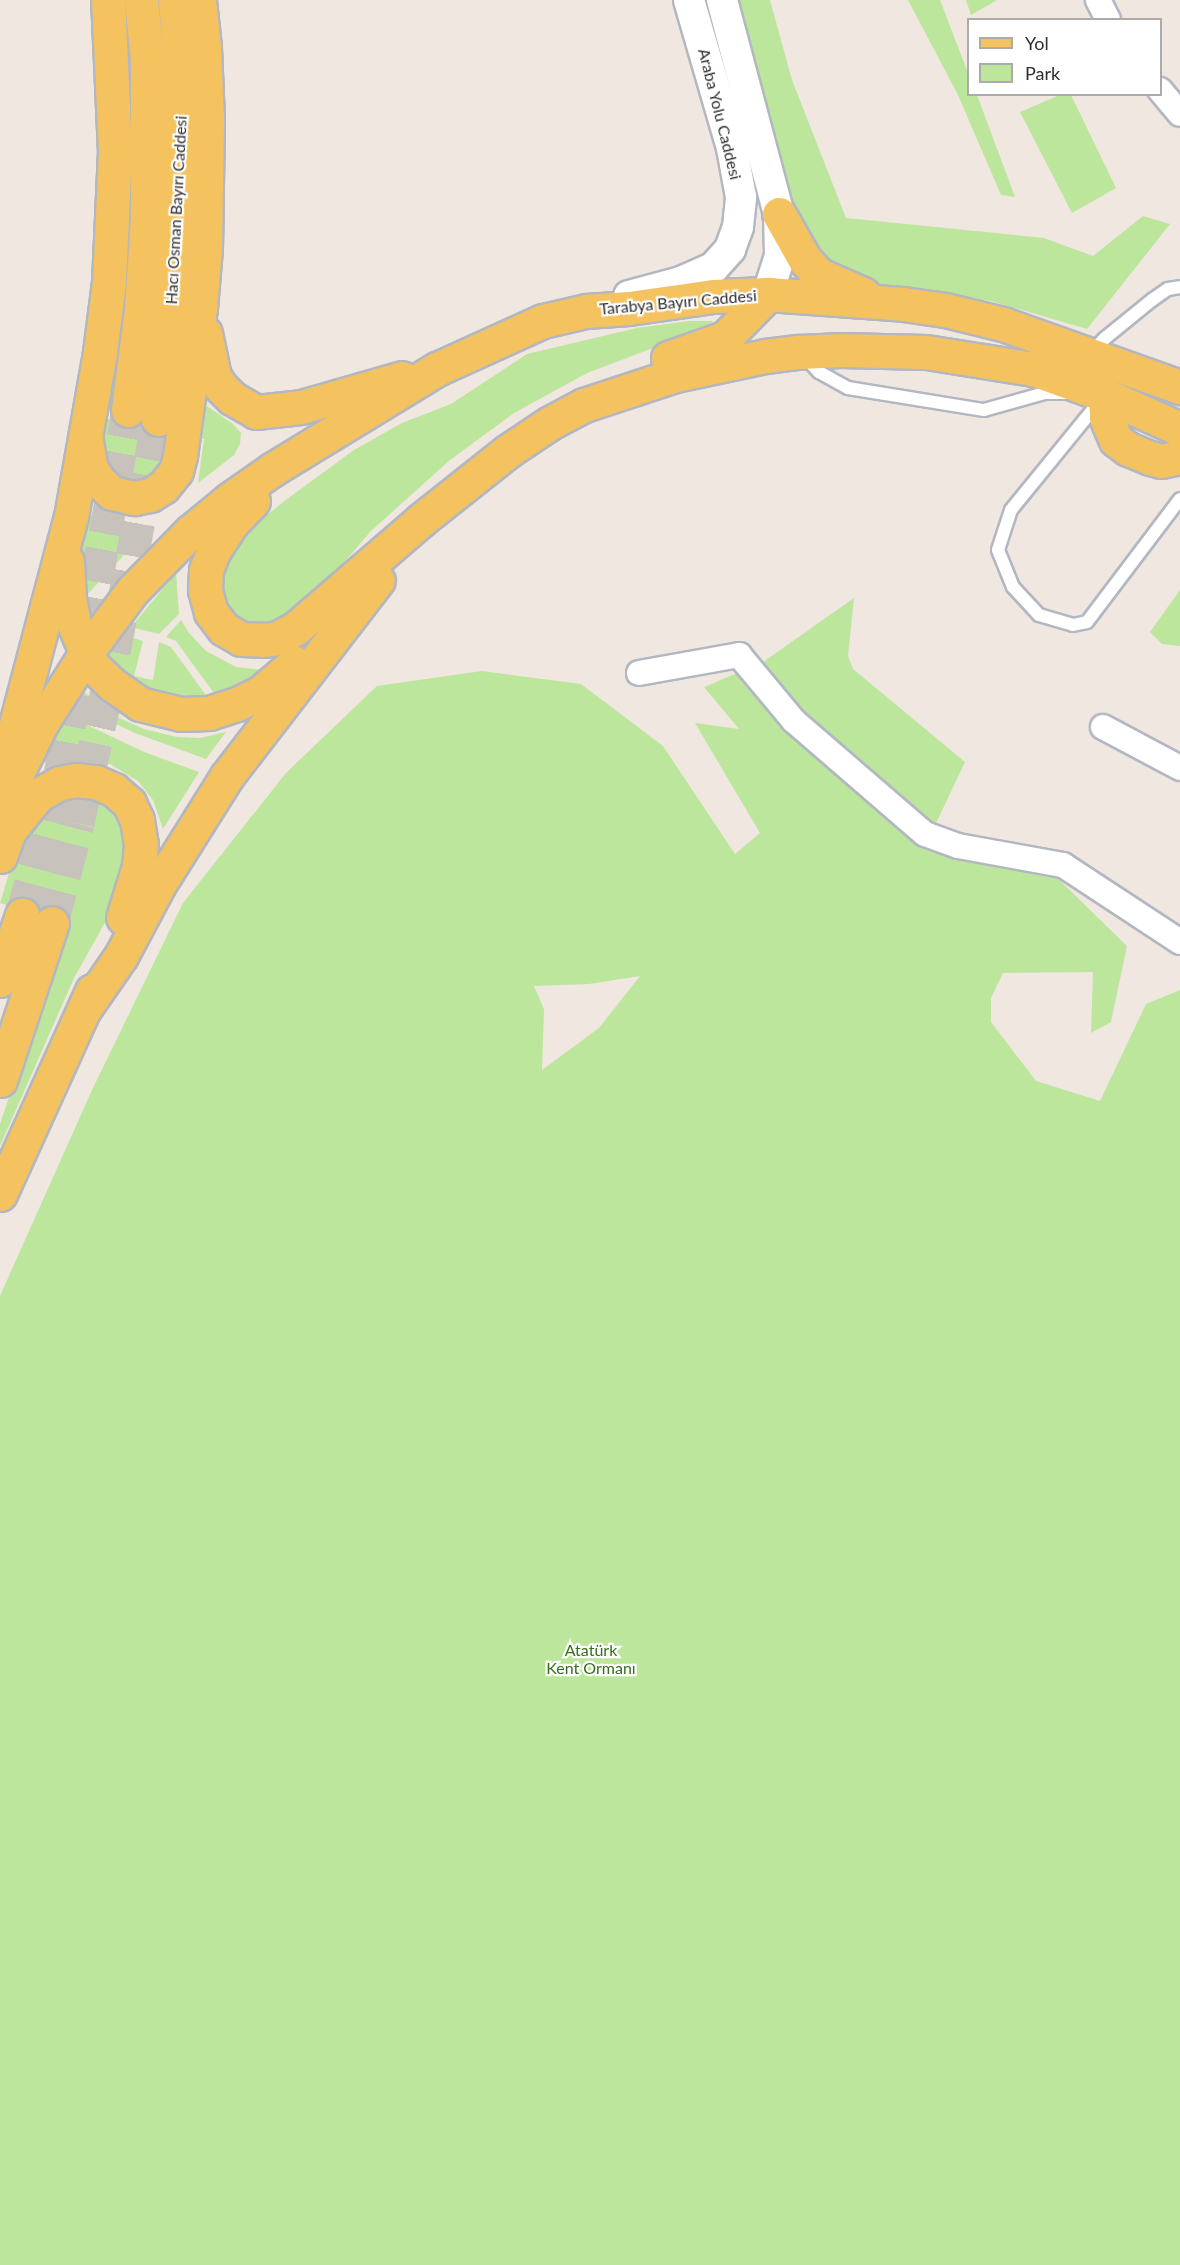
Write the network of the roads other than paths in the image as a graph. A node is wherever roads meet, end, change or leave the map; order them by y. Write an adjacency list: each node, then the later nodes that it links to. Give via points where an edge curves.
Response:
1 (108, 0): 23 (main road, via 115,152 109,282)
2 (141, 0): 6 (main road, Hacı Osman Bayırı Caddesi, via 147,61 147,216 141,310 143,415 175,285 180,200 180,64)
3 (689, 0): 15 (street, Araba Yolu Caddesi, via 732,148 741,197 735,239 714,267 681,282)
4 (722, 0): 10 (street, Araba Yolu Caddesi)
5 (1098, 0): 7 (street)
6 (196, 2): 14 (main road, via 207,119)
7 (1107, 18)
8 (1162, 91): 9 (street)
9 (1180, 114)
10 (779, 214): 12 (street, Araba Yolu Caddesi, via 780,256); 13 (main road, via 805,260 819,275 850,290)
11 (1180, 287): 17 (lane, via 1167,289 1152,300)
12 (768, 294): 13 (main road, Tarabya Bayırı Caddesi); 15 (main road, Tarabya Bayırı Caddesi, via 713,296); 21 (main road, via 725,338 639,368)
13 (903, 304): 17 (main road, Tarabya Bayırı Caddesi, via 1003,324)
14 (200, 308): 18 (main road, via 214,376 232,398 256,412 301,407); 23 (main road, via 186,429 176,471 168,482 150,495 134,498 112,493 91,469)
15 (586, 311): 18 (main road, Tarabya Bayırı Caddesi, via 543,321)
16 (800, 352): 20 (main road, via 926,352 983,359 1033,369); 20 (lane, via 819,372 848,388 984,410 1045,393); 21 (main road, via 675,375)
17 (1090, 355): 19 (main road, Tarabya Bayırı Caddesi)
18 (437, 369): 25 (main road, Tarabya Bayırı Caddesi)
19 (1180, 387)
20 (1105, 395): 22 (main road); 24 (main road, via 1106,417 1116,440 1150,458); 26 (lane, via 1011,510 998,550 1013,587 1039,615 1073,626 1087,622)
21 (584, 405): 28 (main road, via 508,451)
22 (1180, 429)
23 (85, 436): 27 (main road)
24 (1180, 457)
25 (273, 469): 28 (main road, via 251,504 219,540 206,570 205,590 211,612 224,629 241,639 278,638 296,628); 30 (main road, Tarabya Bayırı Caddesi, via 230,499 159,561 117,609)
26 (1180, 499)
27 (71, 517): 30 (main road, via 67,557 69,598); 34 (main road)
28 (421, 520): 29 (main road)
29 (353, 611): 30 (main road, via 260,693 209,713 181,714 140,704 113,686 91,664); 39 (main road, via 216,793 158,886 121,956)
30 (86, 653): 35 (main road, Tarabya Bayırı Caddesi, via 41,724)
31 (639, 673): 37 (street, via 739,655 794,721 925,834 958,846 1063,865)
32 (1103, 727): 33 (street)
33 (1180, 768)
34 (0, 783)
35 (0, 808)
36 (0, 856): 39 (main road, via 9,831 22,813 38,795 60,783 96,782 129,803 137,820 140,866 126,912)
37 (1180, 942)
38 (0, 980): 40 (main road, via 37,919)
39 (83, 1011): 41 (main road)
40 (0, 1080)
41 (0, 1194)

